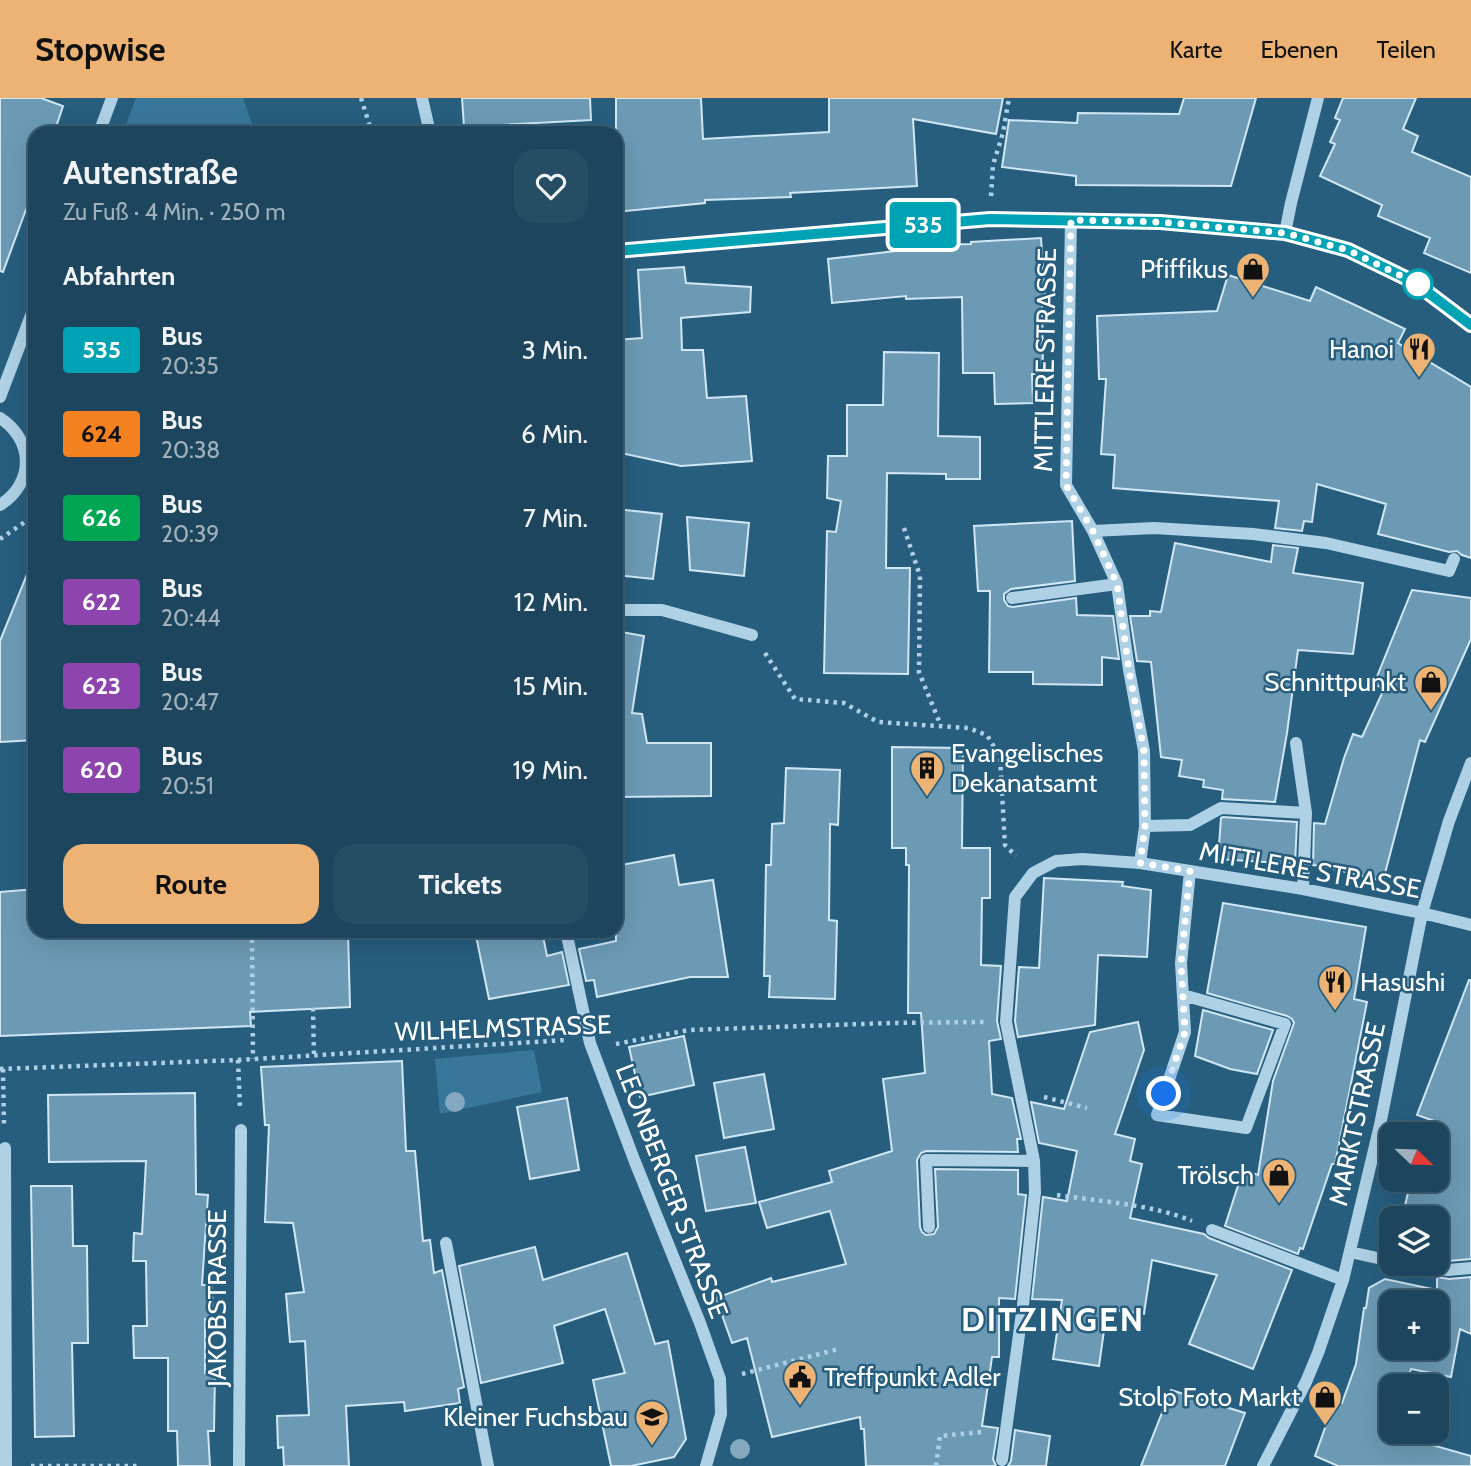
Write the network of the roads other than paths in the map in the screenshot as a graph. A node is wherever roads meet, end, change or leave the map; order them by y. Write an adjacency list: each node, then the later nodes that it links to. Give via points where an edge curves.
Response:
1 (112, 98): 4 (street)
2 (422, 98): 5 (street)
3 (1318, 98): 7 (street)
4 (102, 126)
5 (428, 126)
6 (1071, 220): 7 (street); 8 (street, via 990,219); 16 (street, MITTLERE STRASSE, via 1066,485)
7 (1285, 233): 10 (street, via 1348,250 1414,282)
8 (623, 250)
9 (28, 323): 11 (street)
10 (1471, 325)
11 (0, 397)
12 (0, 418): 13 (street, via 23,444)
13 (28, 468)
14 (28, 477): 15 (street)
15 (0, 505)
16 (1093, 531): 17 (street, via 1154,528 1254,534); 18 (street, MITTLERE STRASSE)
17 (1452, 565)
18 (1117, 584): 19 (street); 25 (street, MITTLERE STRASSE, via 1144,751)
19 (1012, 598)
20 (623, 610): 21 (street, via 662,610)
21 (752, 635)
22 (1296, 743): 24 (street)
23 (1471, 763): 29 (street, MARKTSTRASSE)
24 (1306, 813): 25 (street, via 1221,808 1190,825); 28 (street)
25 (1145, 826): 26 (street, MITTLERE STRASSE)
26 (1140, 863): 27 (street, MITTLERE STRASSE); 35 (street, MITTLERE STRASSE, via 1056,861 1033,873 1015,897 1006,1022)
27 (1190, 871): 28 (street, MITTLERE STRASSE); 32 (street, via 1181,963)
28 (1303, 889): 29 (street, MITTLERE STRASSE)
29 (1422, 913): 30 (street, MITTLERE STRASSE); 39 (street, MARKTSTRASSE)
30 (1471, 925)
31 (568, 938): 44 (street, LEONBERGER STRASSE, via 590,1043 720,1379 721,1414)
32 (1183, 995): 32 (street, via 1185,1032 1157,1115 1246,1128 1285,1024)
33 (241, 1130): 47 (street, JAKOBSTRASSE)
34 (5, 1148): 46 (street)
35 (1034, 1161): 36 (street, via 926,1160); 45 (street, via 1023,1306)
36 (929, 1227)
37 (1212, 1230): 43 (street)
38 (446, 1243): 48 (street)
39 (1350, 1252): 40 (street); 43 (street, MARKTSTRASSE)
40 (1379, 1258)
41 (1471, 1268): 42 (street)
42 (1449, 1270)
43 (1343, 1280): 49 (street, MARKTSTRASSE, via 1306,1382)
44 (708, 1460)
45 (1002, 1460)
46 (6, 1466)
47 (239, 1466)
48 (488, 1466)
49 (1263, 1466)

